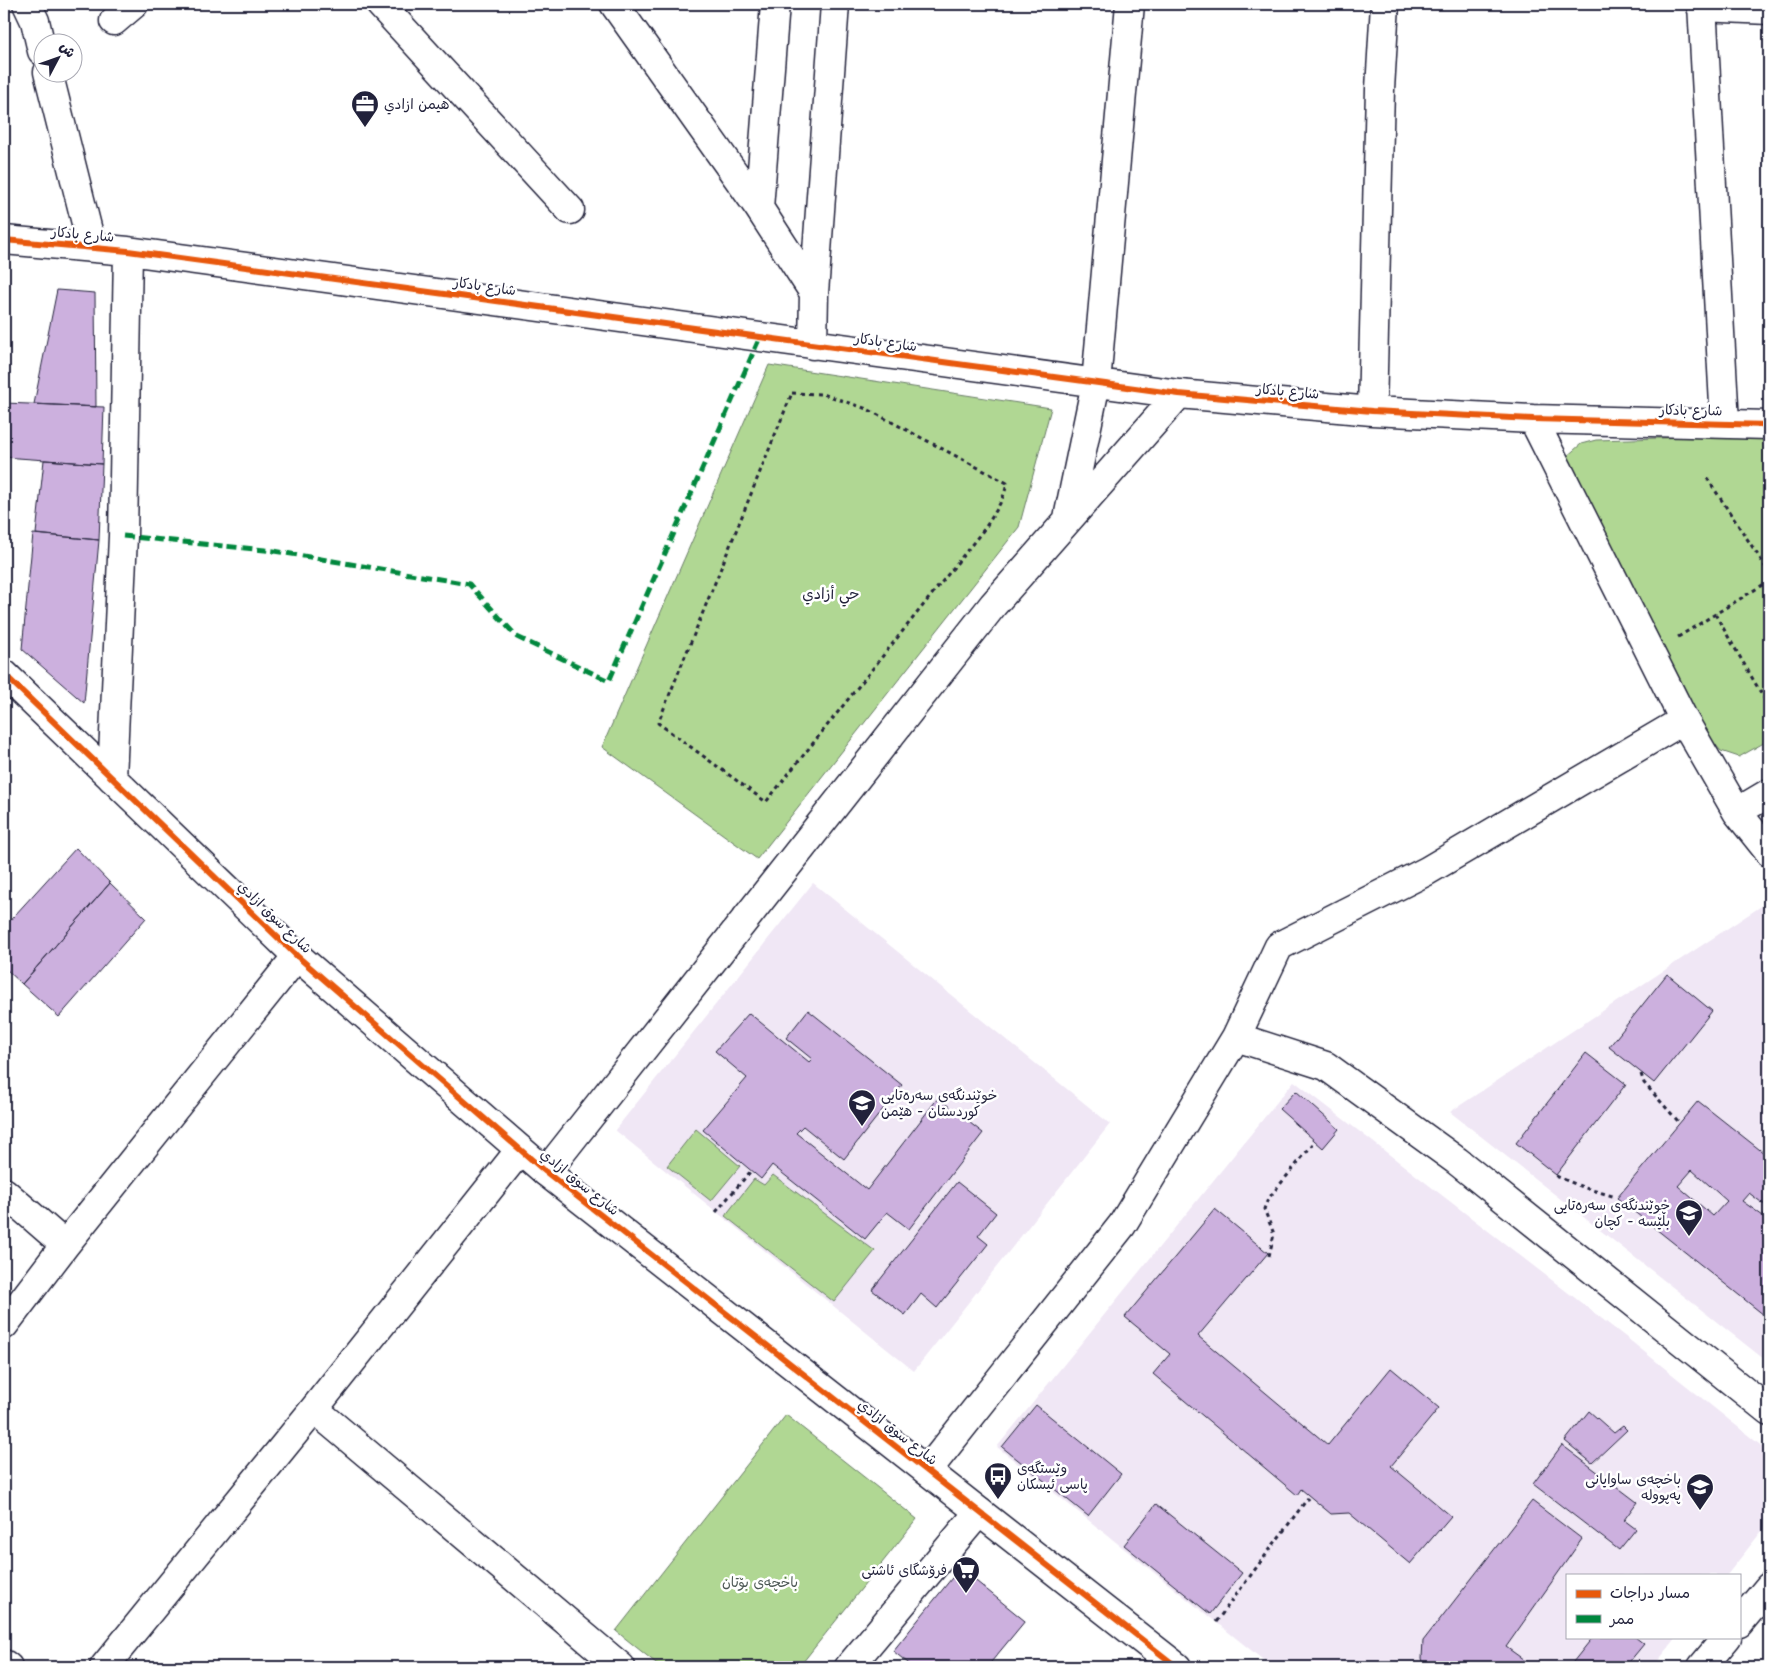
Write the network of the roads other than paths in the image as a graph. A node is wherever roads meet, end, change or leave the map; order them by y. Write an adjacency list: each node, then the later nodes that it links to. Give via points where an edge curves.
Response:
1 (27, 4): 10 (street)
2 (380, 4): 13 (street)
3 (614, 4): 12 (street)
4 (774, 4): 12 (street)
5 (835, 4): 17 (street)
6 (1130, 4): 19 (street)
7 (1385, 4): 21 (street)
8 (1702, 5): 9 (street); 23 (street)
9 (1769, 10)
10 (38, 32)
11 (51, 82): 15 (street)
12 (759, 208): 17 (street)
13 (570, 210)
14 (4, 240): 15 (street, شارع بادكار)
15 (92, 247): 16 (street, شارع بادكار)
16 (128, 251): 18 (street, شارع بادكار); 28 (street, via 123,536)
17 (814, 293): 18 (street)
18 (813, 345): 19 (street, شارع بادكار)
19 (1096, 383): 20 (street, شارع بادكار); 25 (street)
20 (1179, 394): 21 (street, شارع بادكار); 25 (street)
21 (1372, 411): 22 (street, شارع بادكار)
22 (1533, 419): 23 (street, شارع بادكار); 27 (street)
23 (1725, 423): 24 (street, شارع بادكار)
24 (1769, 425)
25 (1068, 519): 35 (street, via 993,605)
26 (4, 674): 28 (street, شارع سوق ازادي)
27 (1684, 720): 30 (street); 33 (street, via 1428,871 1279,946)
28 (112, 778): 32 (street, شارع سوق ازادي)
29 (1769, 793): 30 (street)
30 (1737, 812): 31 (street)
31 (1769, 852)
32 (297, 956): 34 (street, شارع سوق ازادي); 37 (street)
33 (1236, 1038): 40 (street, via 1326,1066 1458,1161); 41 (street, via 1122,1225)
34 (520, 1150): 35 (street, شارع سوق ازادي); 39 (street)
35 (546, 1172): 41 (street, شارع سوق ازادي)
36 (4, 1192): 37 (street)
37 (65, 1245): 38 (street)
38 (4, 1325)
39 (314, 1409): 49 (street); 50 (street)
40 (1769, 1412)
41 (928, 1471): 42 (street, شارع سوق ازادي)
42 (979, 1512): 51 (street); 52 (street, شارع سوق ازادي)
43 (1769, 1587): 44 (street)
44 (1740, 1622)
45 (1726, 1638): 47 (street)
46 (4, 1664): 48 (street)
47 (1707, 1666)
48 (8, 1667)
49 (104, 1667)
50 (620, 1667)
51 (849, 1667)
52 (1177, 1667)

